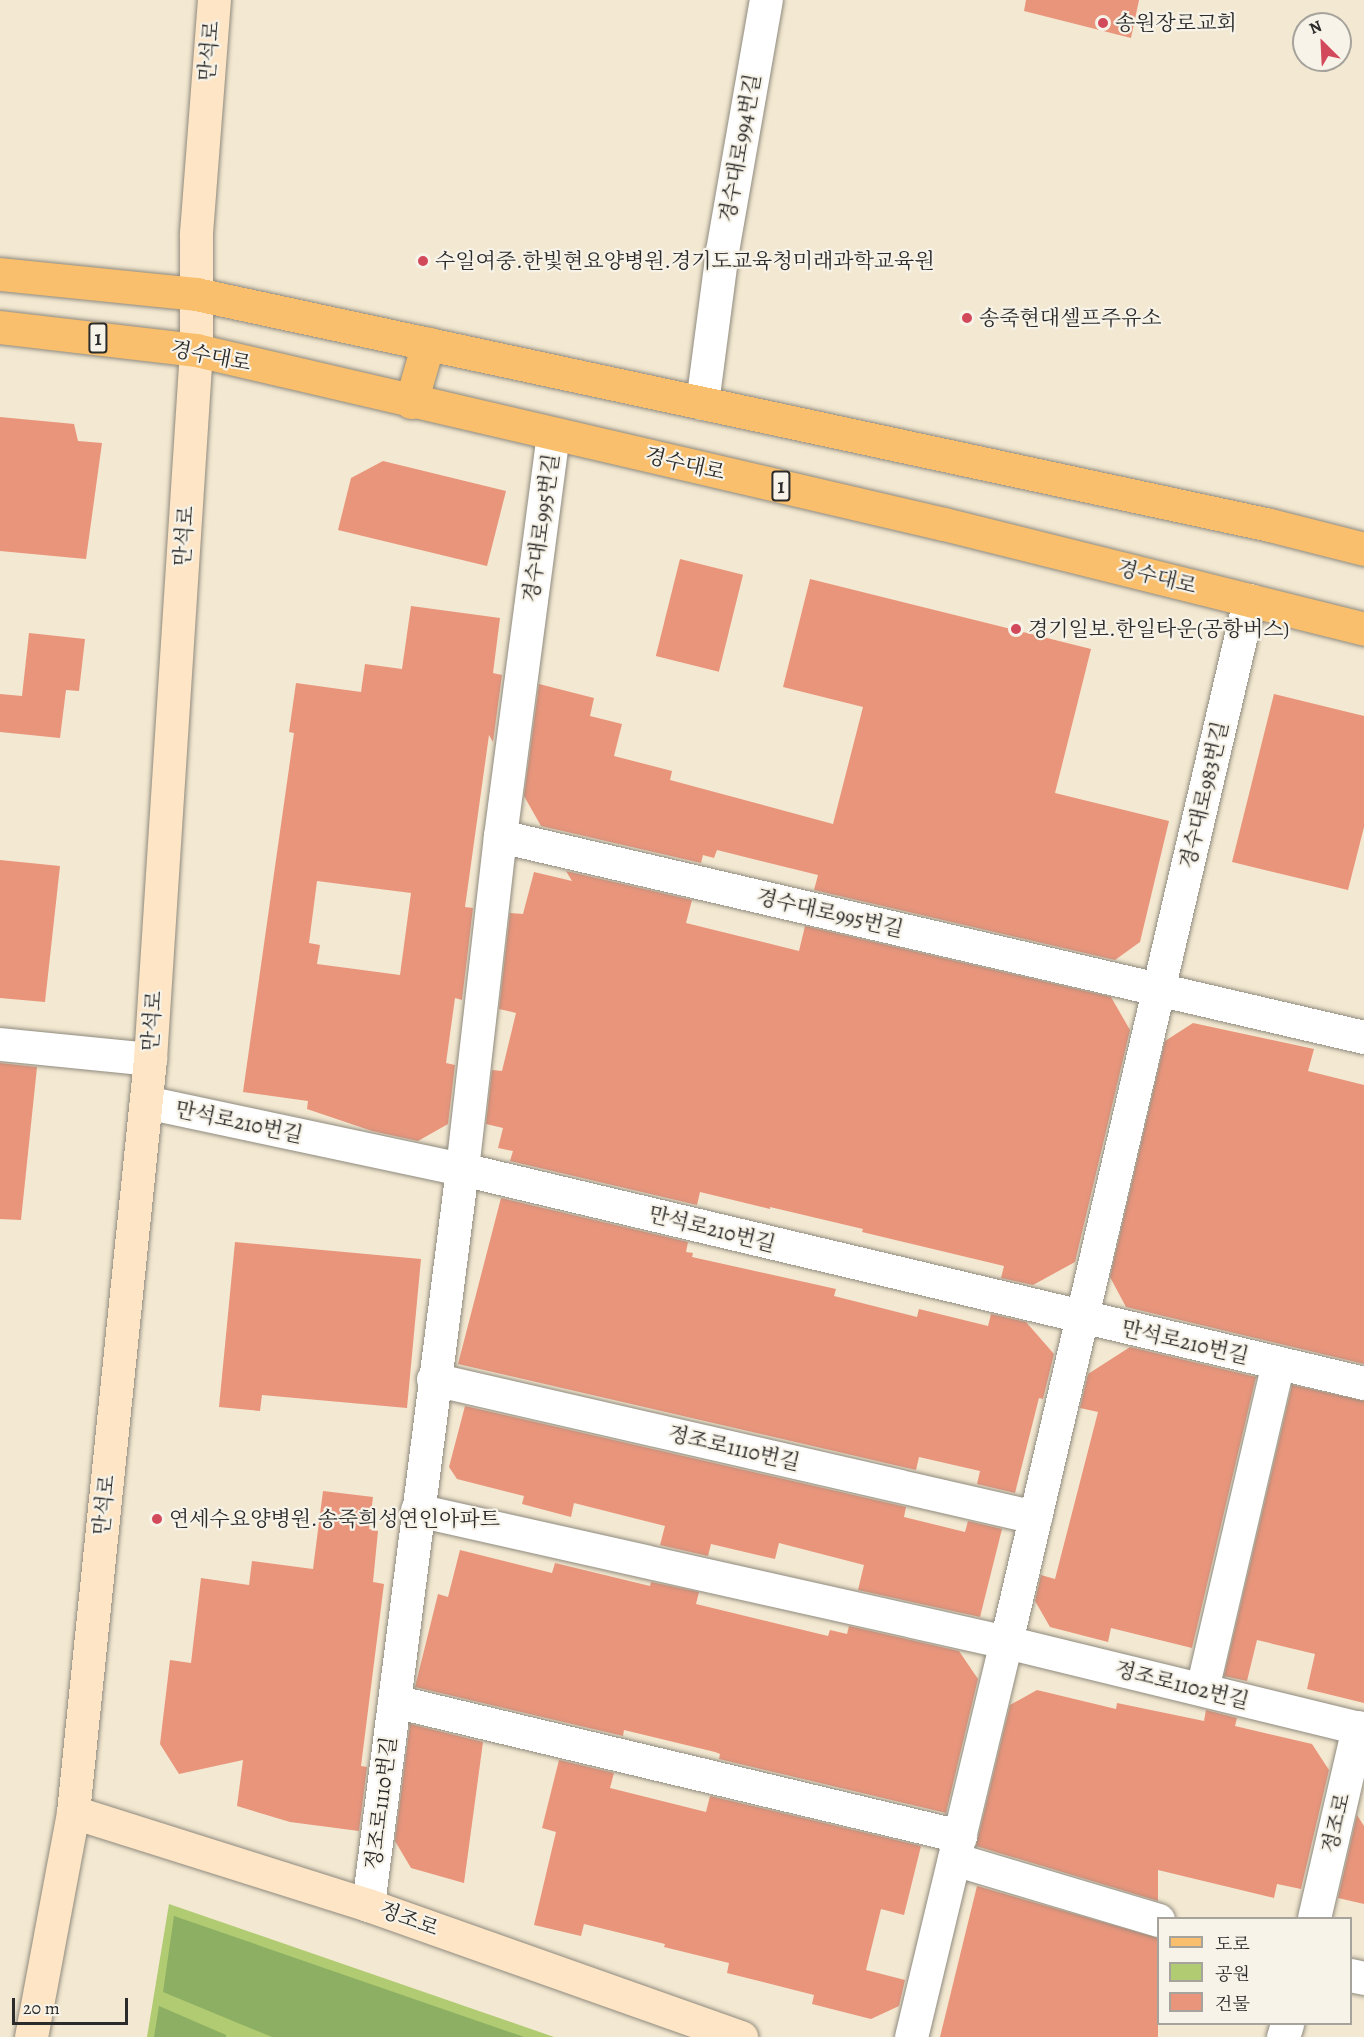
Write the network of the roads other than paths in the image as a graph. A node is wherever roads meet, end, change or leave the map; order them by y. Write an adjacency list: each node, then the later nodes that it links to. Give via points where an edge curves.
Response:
1 (214, 0): 4 (main road, 만석로, via 197,221)
2 (766, 0): 9 (street, 경수대로994번길, via 722,251)
3 (0, 274): 4 (main road)
4 (196, 294): 6 (main road); 7 (main road, 만석로)
5 (0, 327): 7 (main road, 경수대로 / 1)
6 (428, 343): 8 (main road); 9 (main road)
7 (196, 350): 8 (main road, 경수대로 / 1); 18 (main road, 만석로)
8 (411, 402): 10 (main road, 경수대로 / 1)
9 (702, 403): 11 (main road, via 1270,525)
10 (554, 434): 12 (main road, 경수대로 / 1, via 944,524); 14 (street, 경수대로995번길)
11 (1364, 549)
12 (1249, 600): 13 (main road, 경수대로 / 1); 15 (street, 경수대로983번길)
13 (1364, 629)
14 (500, 836): 15 (street, 경수대로995번길); 20 (street, 경수대로995번길)
15 (1160, 990): 16 (street); 21 (street, 경수대로983번길)
16 (1364, 1037)
17 (0, 1044): 18 (street)
18 (150, 1059): 19 (main road, 만석로)
19 (146, 1102): 20 (street, 만석로210번길); 31 (main road, 만석로)
20 (462, 1169): 21 (street, 만석로210번길); 23 (street, 정조로1110번길)
21 (1081, 1318): 22 (street, 만석로210번길); 26 (street)
22 (1278, 1363): 24 (street, 만석로210번길); 28 (street, 만석로210번길)
23 (434, 1380): 25 (street, 정조로1110번길); 26 (street, 정조로1110번길)
24 (1364, 1383)
25 (417, 1510): 27 (street); 29 (street, 정조로1110번길)
26 (1035, 1517): 27 (street)
27 (1006, 1642): 28 (street, 정조로1102번길); 32 (street)
28 (1202, 1689): 30 (street, 정조로1102번길)
29 (394, 1701): 32 (street); 33 (street, 정조로1110번길)
30 (1361, 1728): 34 (street, 정조로)
31 (73, 1812): 33 (main road, 정조로); 36 (main road, 만석로)
32 (957, 1848): 35 (street); 38 (street)
33 (368, 1905): 37 (main road, 정조로)
34 (1314, 1917)
35 (1157, 1920)
36 (31, 2037)
37 (741, 2037)
38 (911, 2037)

